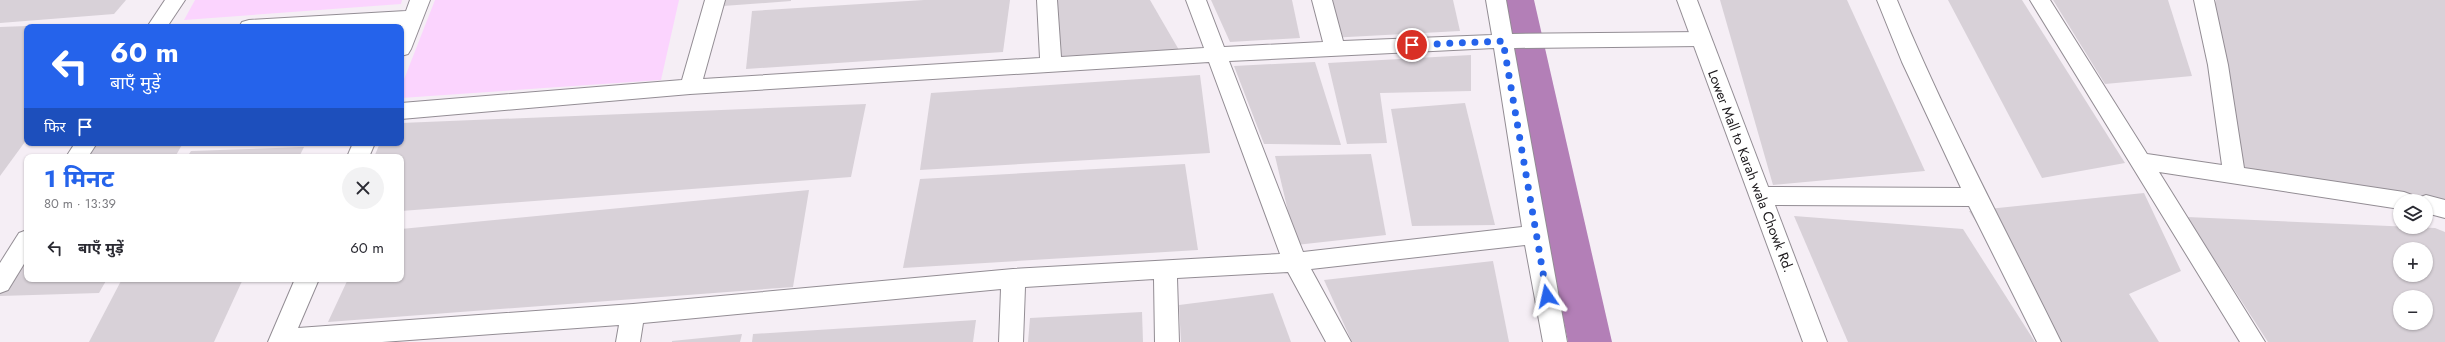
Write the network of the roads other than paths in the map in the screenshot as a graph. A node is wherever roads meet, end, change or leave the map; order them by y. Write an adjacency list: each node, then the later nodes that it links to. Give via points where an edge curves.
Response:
1 (175, 0): 12 (street)
2 (715, 0): 20 (street)
3 (1048, 0): 19 (street)
4 (1196, 0): 18 (street)
5 (1322, 0): 17 (street)
6 (1496, 0): 16 (street)
7 (1687, 0): 14 (street, Lower Mall to Karah wala Chowk Rd.)
8 (1887, 0): 25 (street, via 1912,62)
9 (2040, 0): 22 (street)
10 (2204, 0): 23 (street, via 2218,65)
11 (417, 8): 13 (street); 15 (street)
12 (159, 24)
13 (276, 24)
14 (1701, 39): 16 (street); 24 (street, Lower Mall to Karah wala Chowk Rd.)
15 (404, 41)
16 (1503, 41): 17 (street); 29 (street)
17 (1335, 49): 18 (street)
18 (1218, 54): 19 (street); 31 (street)
19 (1051, 66): 20 (street)
20 (690, 87): 21 (street)
21 (404, 111)
22 (2140, 161): 23 (street); 45 (street)
23 (2234, 175): 26 (street)
24 (1761, 196): 25 (street); 43 (street, Lower Mall to Karah wala Chowk Rd.)
25 (1976, 197): 44 (street)
26 (2393, 199)
27 (2433, 206): 28 (street)
28 (2445, 209)
29 (1535, 235): 31 (street); 42 (street)
30 (24, 244): 35 (street)
31 (1295, 262): 32 (street); 41 (street)
32 (1165, 269): 33 (street); 40 (street)
33 (1013, 278): 36 (street); 39 (street)
34 (306, 282): 37 (street)
35 (0, 283)
36 (633, 314): 37 (street); 38 (street)
37 (281, 340)
38 (628, 342)
39 (1011, 342)
40 (1167, 342)
41 (1339, 342)
42 (1556, 342)
43 (1815, 342)
44 (2049, 342)
45 (2253, 342)

